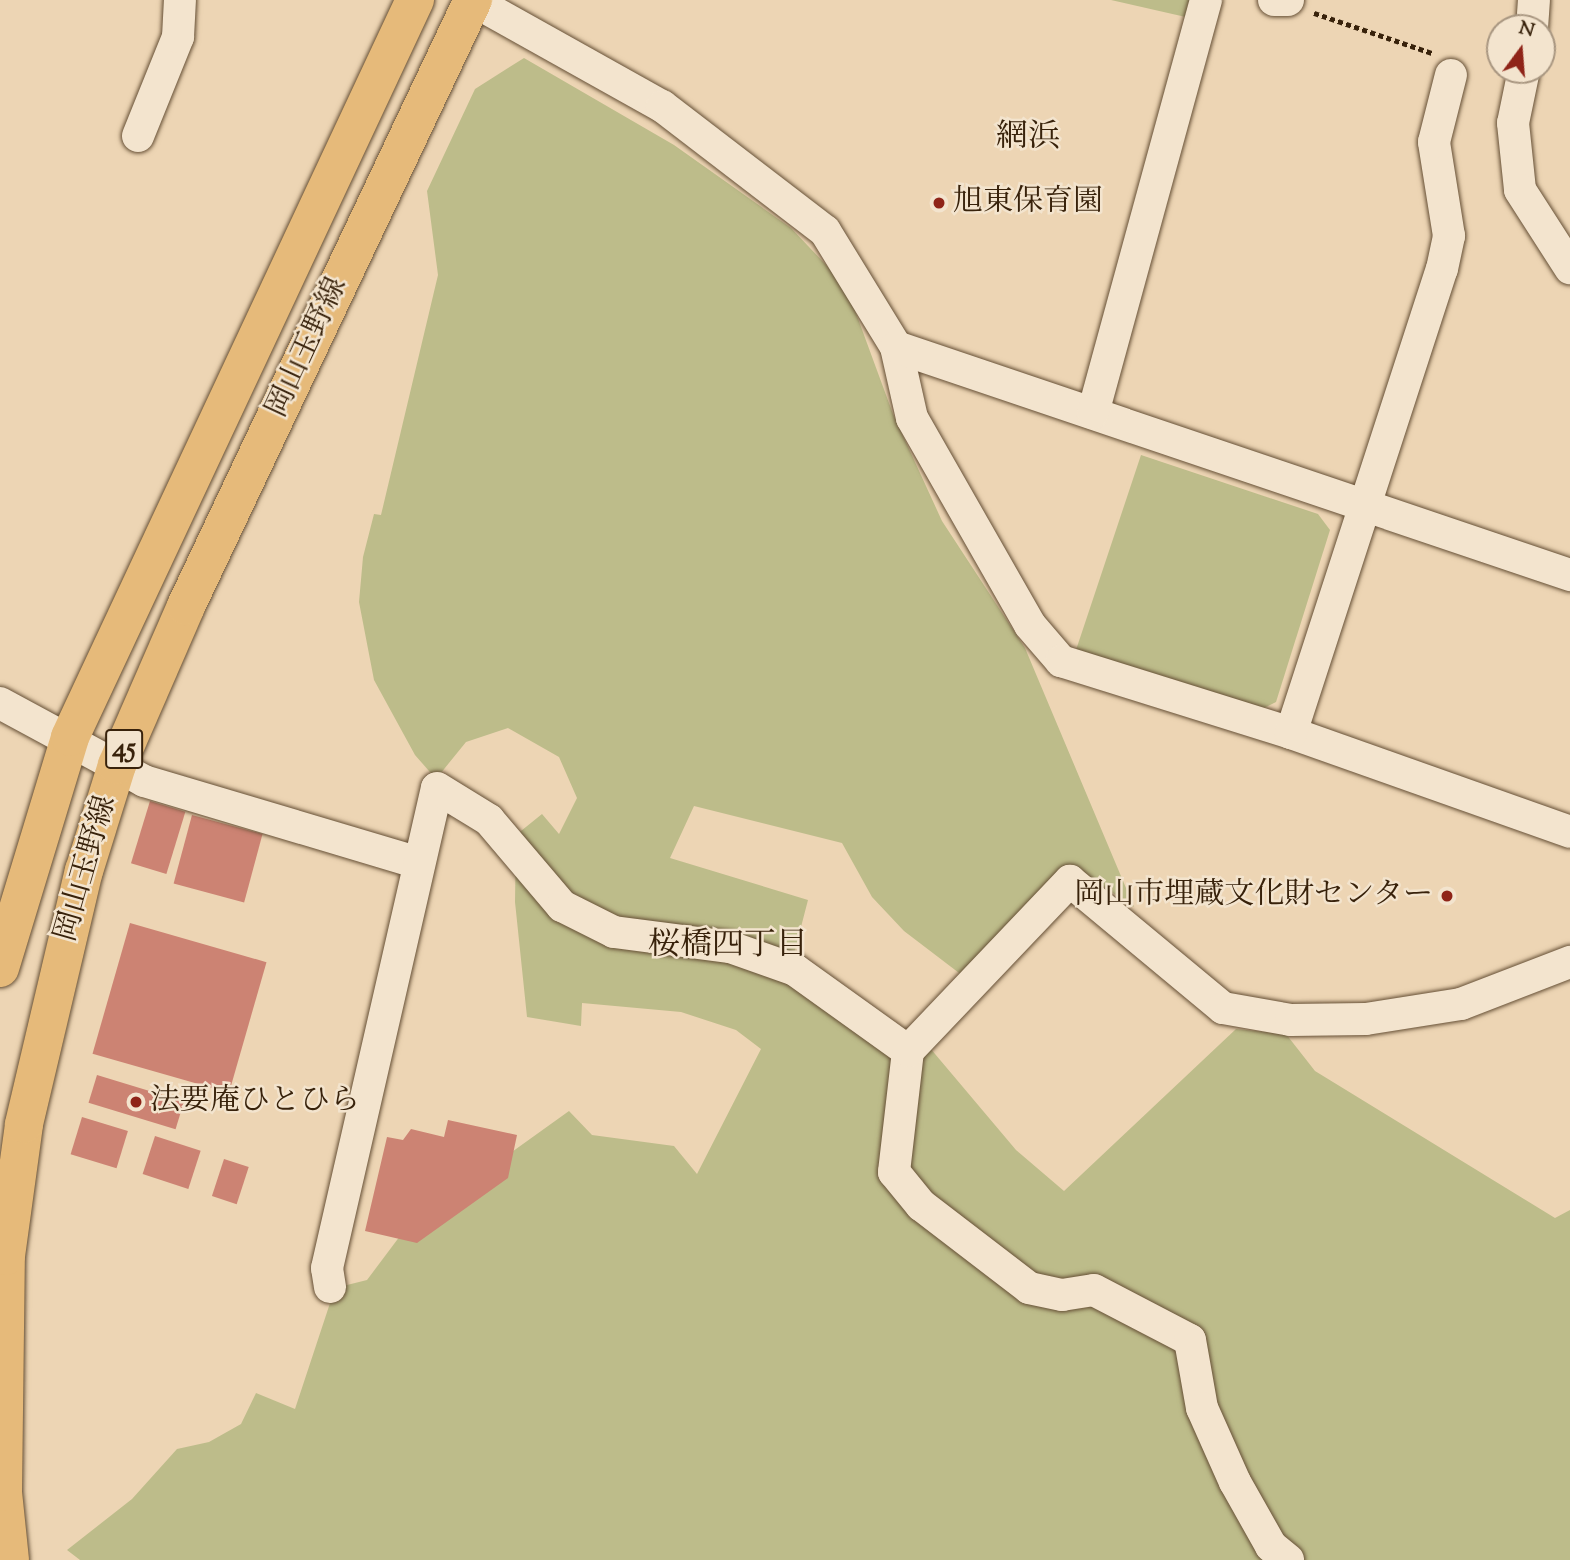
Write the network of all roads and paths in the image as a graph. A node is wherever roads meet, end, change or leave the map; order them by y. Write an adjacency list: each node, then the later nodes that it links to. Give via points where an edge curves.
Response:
1 (180, 0): 8 (street, via 178,37)
2 (415, 0): 16 (main road, 岡山玉野線 / 45)
3 (473, 0): 10 (street, via 662,106 825,231); 17 (main road, 岡山玉野線 / 45, via 186,606)
4 (1206, 0): 11 (street)
5 (1283, 1): 6 (path, via 1444,58)
6 (1451, 75): 12 (street, via 1434,142 1449,236)
7 (1521, 84): 9 (street, via 1513,123 1520,190)
8 (138, 136)
9 (1570, 268)
10 (896, 347): 11 (street); 15 (street, via 912,418 1031,625 1061,662)
11 (1093, 412): 12 (street)
12 (1364, 505): 13 (street); 15 (street)
13 (1570, 575)
14 (0, 703): 16 (street)
15 (1291, 733): 18 (street)
16 (70, 737): 17 (street); 21 (main road, 岡山玉野線 / 45)
17 (117, 765): 19 (street, via 144,781); 24 (main road, 岡山玉野線 / 45, via 53,990 24,1124 6,1256)
18 (1570, 832)
19 (415, 862): 22 (street, via 437,788 489,820 562,906 614,932 730,947 795,970); 23 (street, via 327,1268)
20 (1570, 962): 22 (street, via 1461,1004 1366,1019 1291,1020 1223,1008 1070,881)
21 (0, 968)
22 (908, 1051): 26 (street, via 894,1172 921,1205 1029,1289 1062,1295 1094,1290 1191,1340 1202,1408 1235,1482 1271,1546)
23 (330, 1287)
24 (1, 1492): 25 (main road, 岡山玉野線 / 45)
25 (10, 1560)
26 (1288, 1560)

